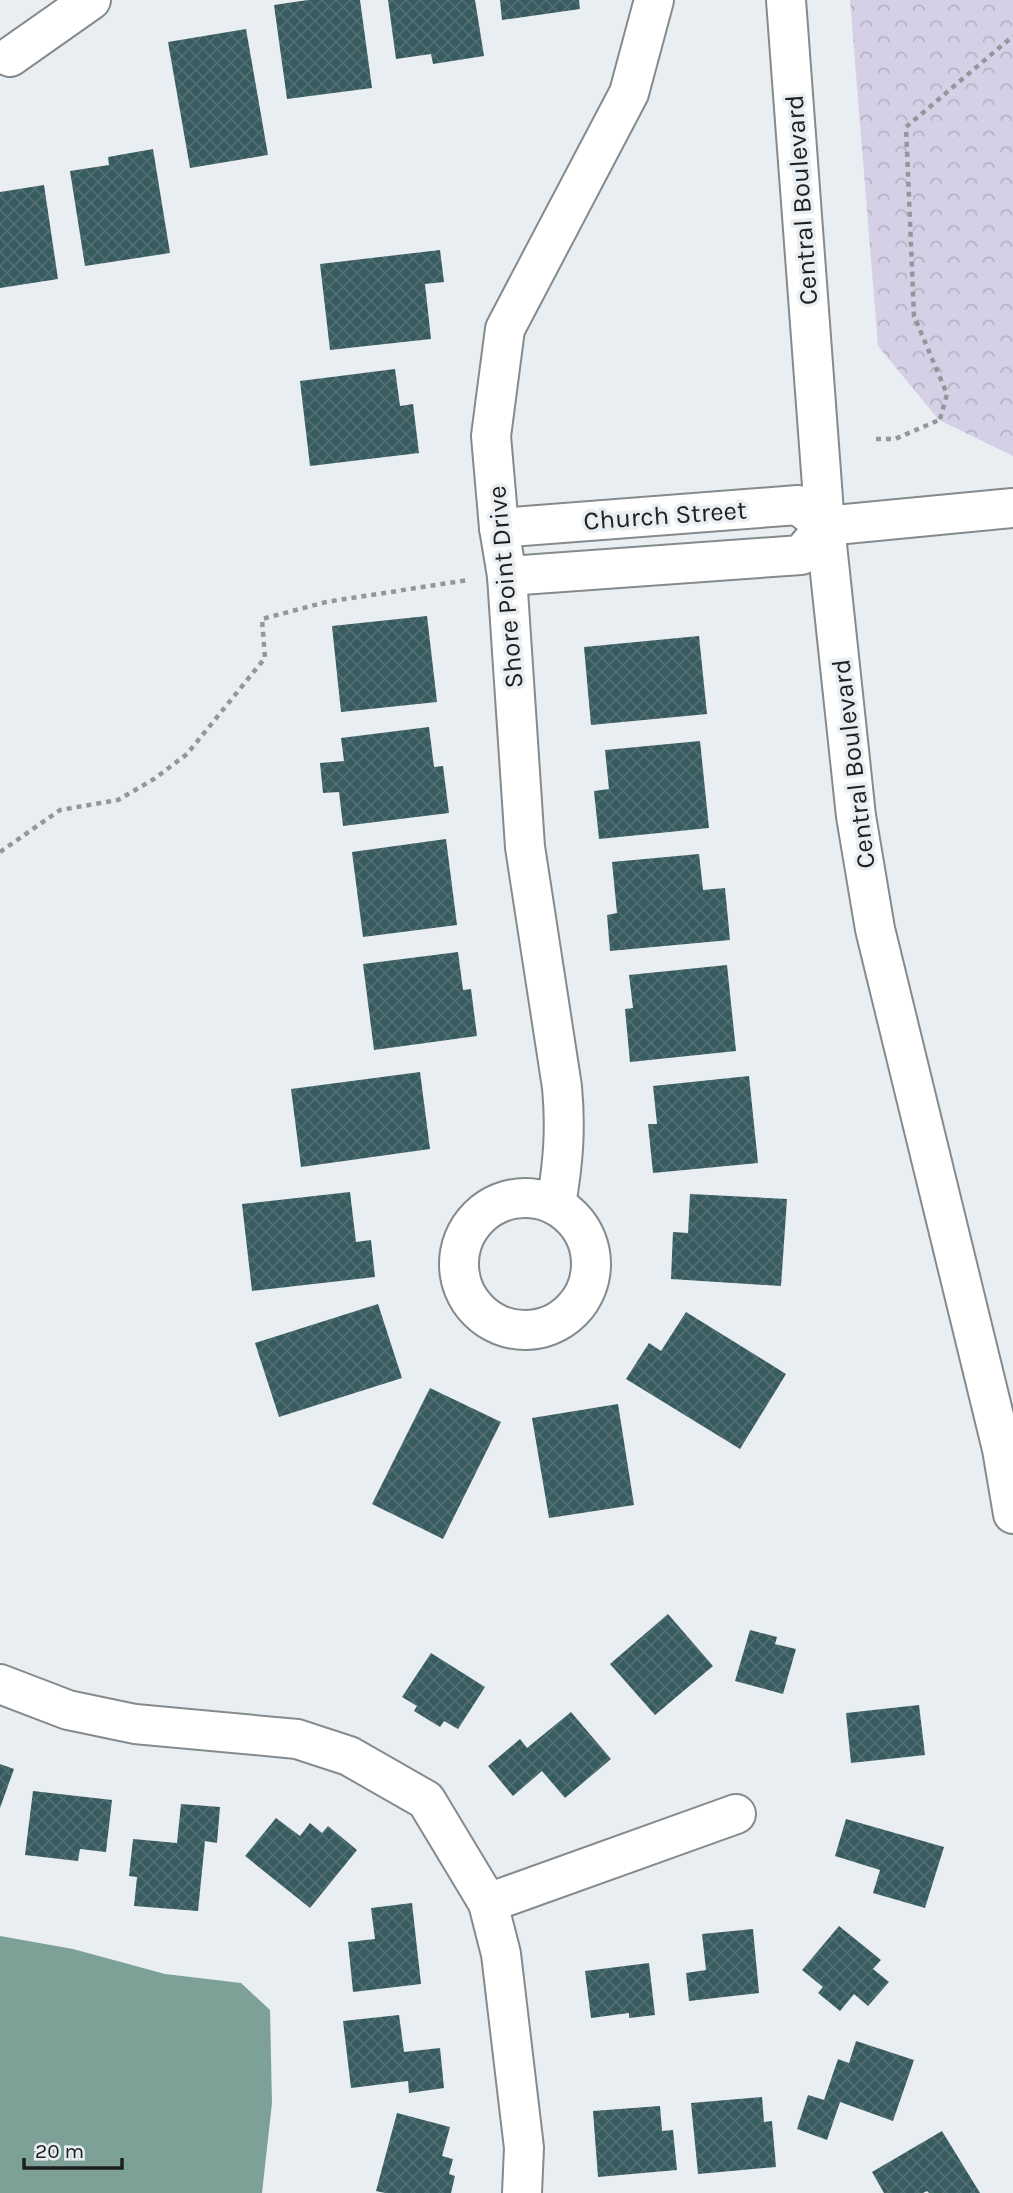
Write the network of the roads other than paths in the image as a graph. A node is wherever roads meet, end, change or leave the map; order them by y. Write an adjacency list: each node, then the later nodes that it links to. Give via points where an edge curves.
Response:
1 (91, 0): 4 (street)
2 (654, 0): 7 (street, Shore Point Drive, via 629,93 505,329 491,436)
3 (786, 0): 6 (street, Central Boulevard)
4 (10, 57)
5 (1013, 508): 6 (street)
6 (825, 526): 7 (street, Church Street, via 798,505); 8 (street, Church Street, via 801,555); 10 (street, Central Boulevard, via 856,816 875,929 1002,1449)
7 (499, 528): 8 (street, Shore Point Drive)
8 (508, 576): 9 (street, Shore Point Drive, via 525,847 566,1125)
9 (556, 1205)
10 (1013, 1514)
11 (0, 1684): 13 (street, via 68,1710 125,1722 297,1739 349,1756 426,1800)
12 (736, 1814): 13 (street)
13 (488, 1903): 14 (street, via 501,1954 521,2120)
14 (522, 2193)

